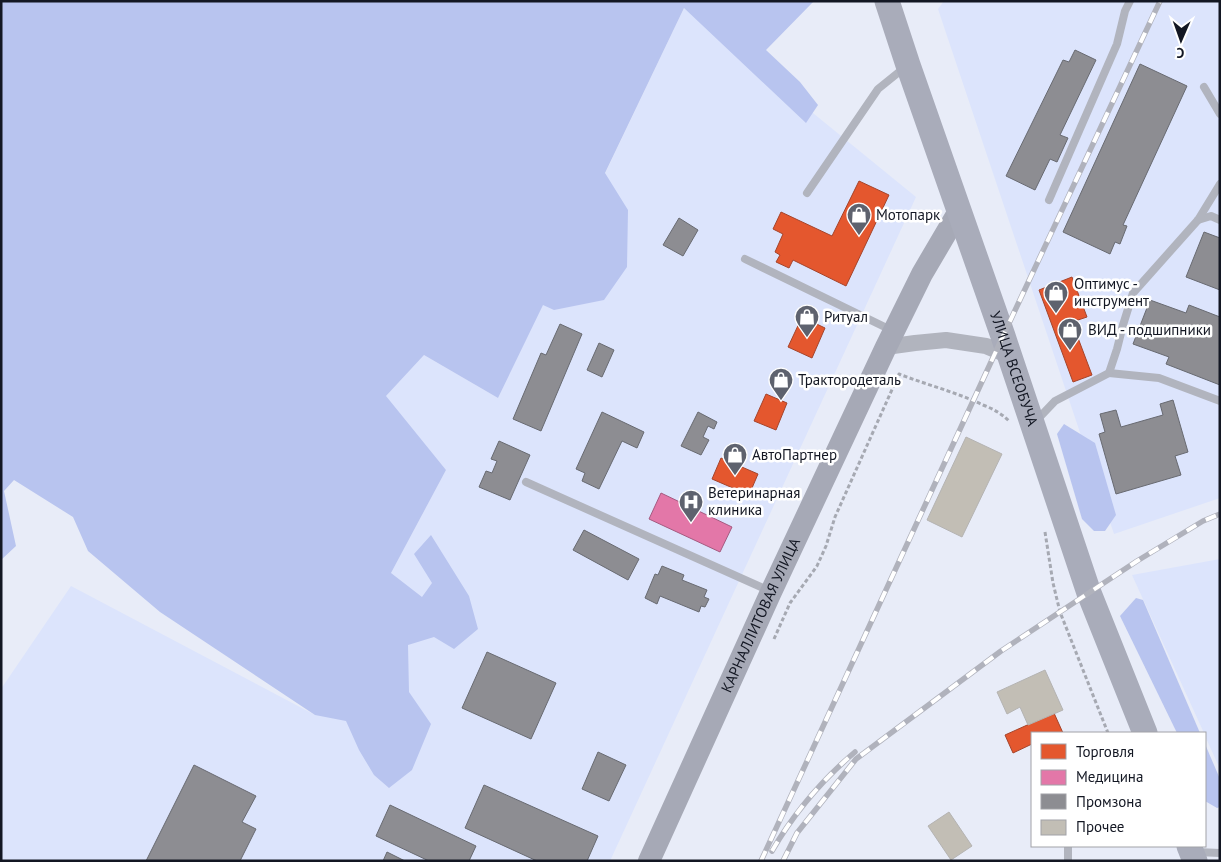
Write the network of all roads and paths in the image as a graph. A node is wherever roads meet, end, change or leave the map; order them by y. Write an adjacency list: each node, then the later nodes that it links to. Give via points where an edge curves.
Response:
1 (887, 1): 3 (main road, УЛИЦА ВСЕОБУЧА)
2 (1130, 1): 10 (lane, via 1117,44)
3 (908, 65): 7 (lane, via 878,89); 11 (main road, УЛИЦА ВСЕОБУЧА)
4 (1204, 87): 5 (lane)
5 (1220, 114)
6 (1220, 184): 9 (lane)
7 (807, 192)
8 (1220, 194): 9 (lane)
9 (1212, 198): 12 (lane)
10 (1049, 200)
11 (959, 211): 15 (street, КАРНАЛЛИТОВАЯ УЛИЦА, via 922,274); 16 (main road, УЛИЦА ВСЕОБУЧА)
12 (1198, 220): 13 (lane, via 1211,216); 17 (lane, via 1133,293)
13 (1220, 220)
14 (745, 259): 15 (lane)
15 (890, 339): 16 (street, via 915,342 946,340 986,346); 22 (street, КАРНАЛЛИТОВАЯ УЛИЦА)
16 (1010, 356): 19 (main road, УЛИЦА ВСЕОБУЧА)
17 (1108, 373): 18 (lane, via 1159,378); 19 (lane, via 1055,401)
18 (1220, 400)
19 (1022, 425): 23 (path, via 955,392 899,374 835,517 818,566 790,602); 25 (main road, УЛИЦА ВСЕОБУЧА)
20 (526, 482): 22 (lane)
21 (1044, 524): 24 (path, via 1060,612)
22 (771, 592): 30 (street, КАРНАЛЛИТОВАЯ УЛИЦА)
23 (774, 638)
24 (1108, 732)
25 (1145, 732)
26 (1068, 847): 29 (lane)
27 (1192, 853): 28 (lane)
28 (1220, 854)
29 (1068, 860): 31 (lane)
30 (649, 861)
31 (1060, 861)

